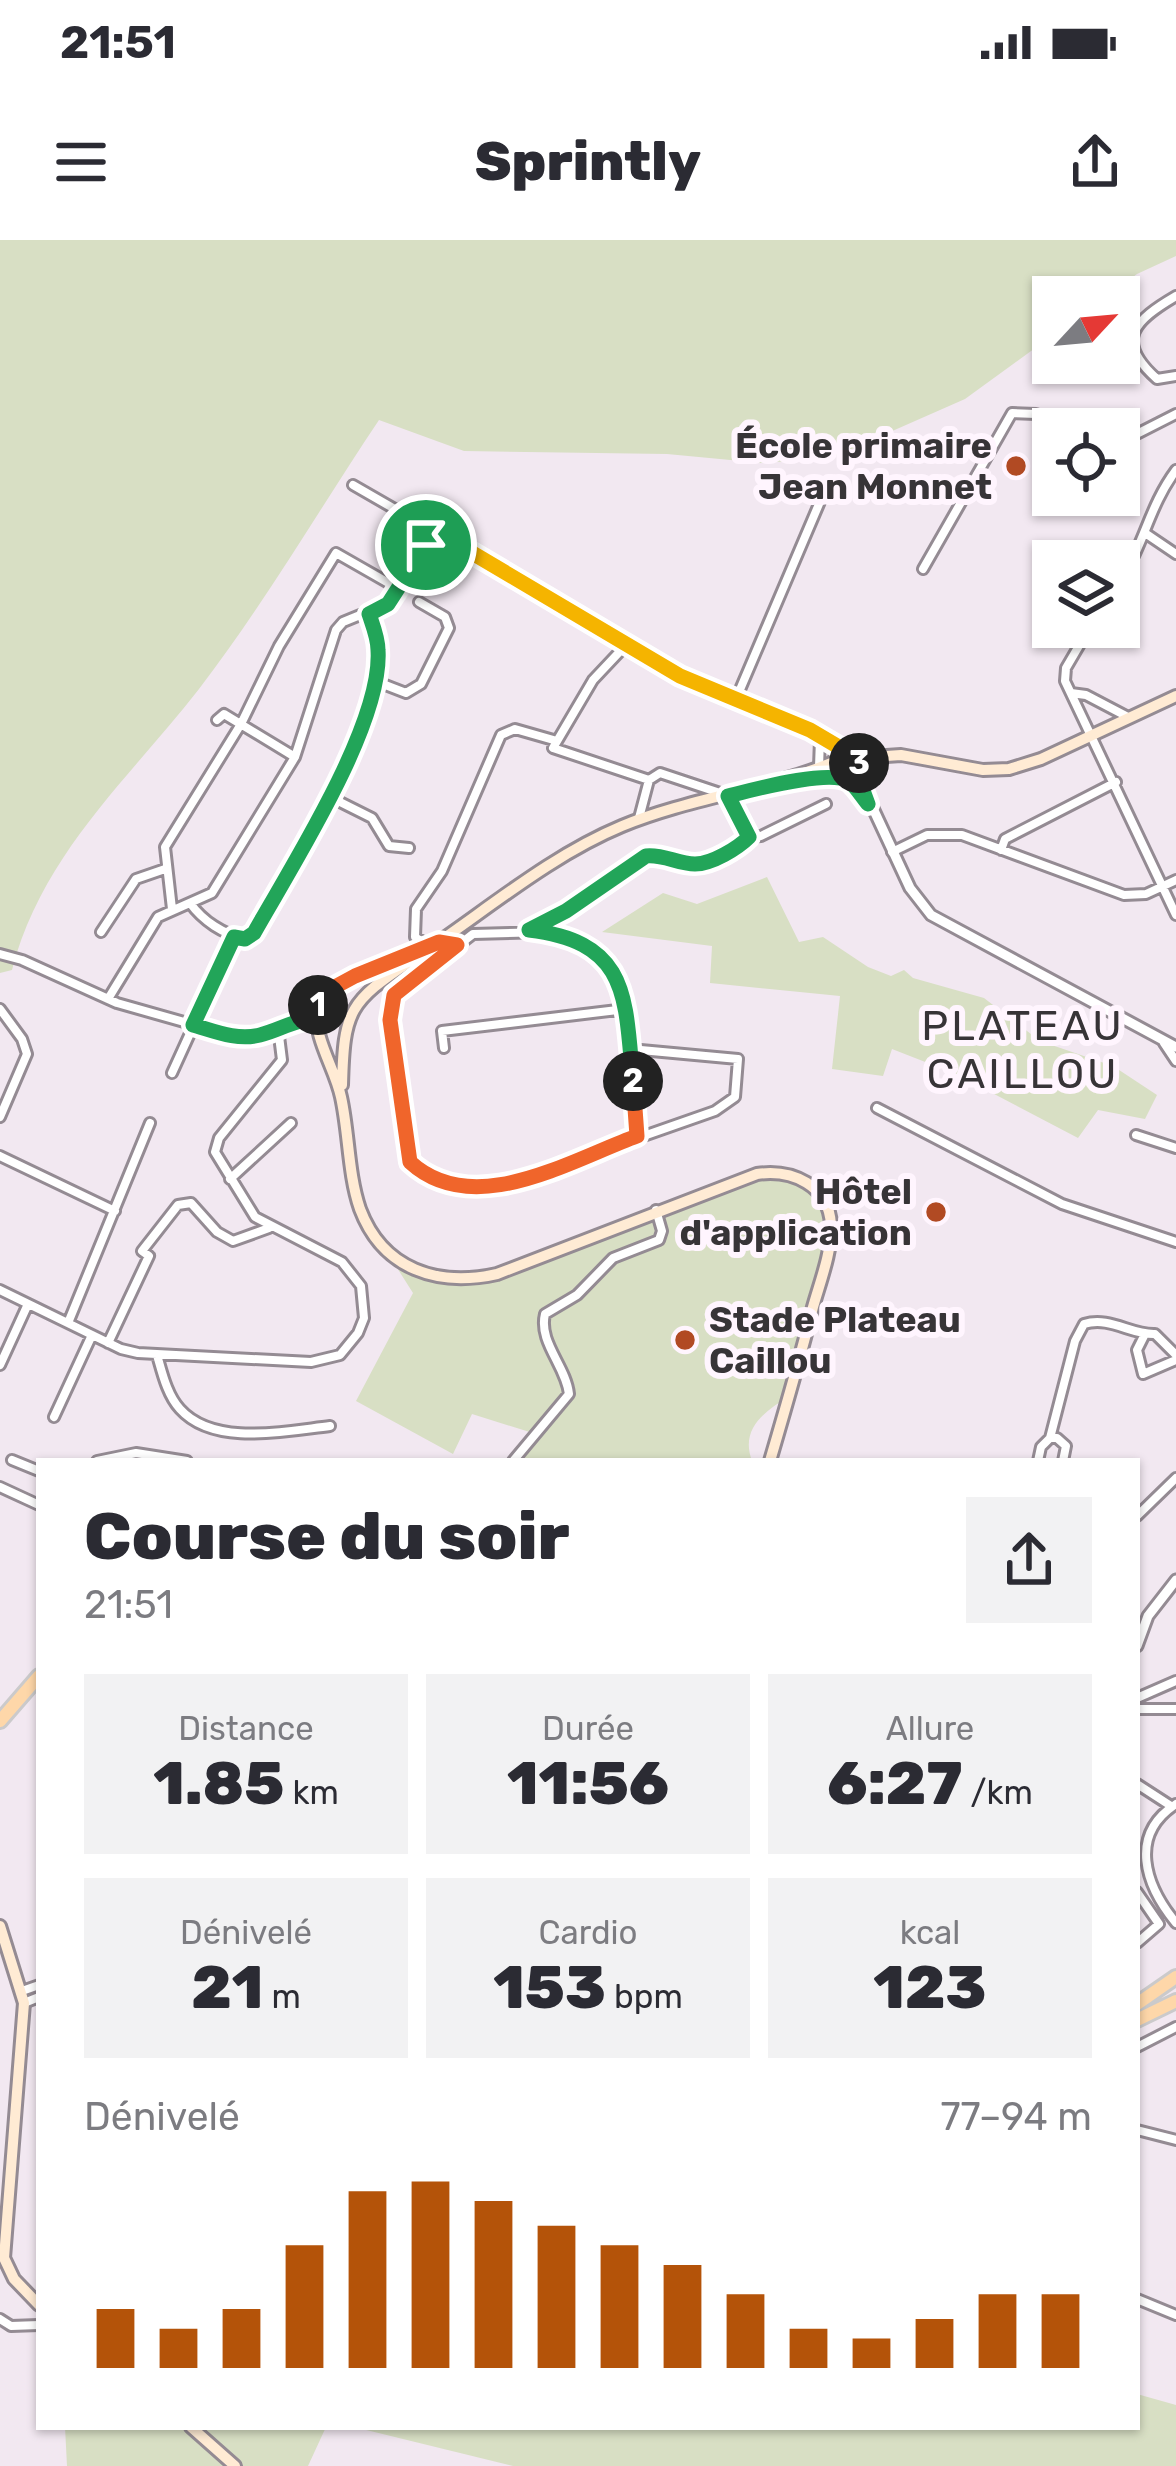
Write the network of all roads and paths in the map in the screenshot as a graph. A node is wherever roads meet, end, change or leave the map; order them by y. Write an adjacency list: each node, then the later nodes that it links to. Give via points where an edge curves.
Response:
1 (1176, 296): 2 (street, via 1142,316 1132,339 1134,354 1157,379)
2 (1176, 376)
3 (1032, 414): 17 (street, via 1012,413)
4 (1176, 414): 5 (street)
5 (1140, 432)
6 (1176, 470): 10 (street, via 1151,506)
7 (353, 485): 9 (street)
8 (823, 496): 26 (street)
9 (419, 523): 11 (street, via 439,516); 14 (street)
10 (1145, 533): 12 (street); 15 (street)
11 (447, 538): 14 (street); 21 (street)
12 (1163, 542): 13 (street); 16 (street)
13 (1176, 542)
14 (426, 545): 18 (street)
15 (1140, 549)
16 (1176, 554)
17 (922, 569)
18 (398, 589): 20 (street); 29 (street, via 336,553)
19 (419, 602): 23 (street, via 445,616 449,628 421,684 406,693)
20 (369, 614): 23 (street, via 378,647); 33 (street, via 336,630)
21 (625, 645): 26 (street); 32 (street)
22 (1078, 648): 24 (street, via 1066,668)
23 (375, 681): 39 (street)
24 (1071, 693): 27 (street); 30 (street)
25 (1176, 696): 27 (main road)
26 (736, 699): 31 (street)
27 (1129, 718): 30 (main road)
28 (217, 720): 29 (street, via 224,714)
29 (241, 724): 33 (street); 47 (street, via 165,847)
30 (1092, 735): 34 (main road, via 1009,769 901,755); 38 (street)
31 (819, 738): 34 (street); 35 (street)
32 (557, 741): 36 (street, via 553,748); 58 (street, via 514,729 501,735 442,871 416,909 415,937)
33 (295, 758): 50 (street, via 212,893)
34 (847, 767): 35 (main road); 37 (main road); 46 (street)
35 (818, 769): 37 (main road)
36 (649, 780): 40 (street, via 673,775); 42 (street)
37 (786, 782): 40 (main road)
38 (1116, 782): 45 (street, via 1005,839); 49 (street)
39 (330, 796): 44 (street, via 372,818 389,846); 57 (street, via 254,933)
40 (728, 796): 42 (main road); 43 (street)
41 (826, 804): 43 (street)
42 (639, 819): 53 (main road)
43 (749, 837): 54 (street, via 704,863 646,856)
44 (409, 848)
45 (1001, 850): 46 (street, via 942,832); 49 (street, via 1124,895)
46 (892, 852): 70 (street, via 931,914)
47 (165, 869): 51 (street); 55 (street, via 136,879)
48 (1176, 880): 49 (street)
49 (1164, 886): 52 (street)
50 (190, 903): 51 (street); 57 (street)
51 (172, 909): 62 (street, via 158,917)
52 (1176, 915)
53 (470, 920): 56 (street); 58 (main road)
54 (529, 930): 56 (street); 64 (street, via 596,952 620,982)
55 (101, 932)
56 (473, 934): 59 (street)
57 (234, 937): 67 (street)
58 (435, 944): 59 (street); 61 (main road); 63 (main road)
59 (457, 945): 81 (street, via 406,983 391,1005 410,1162 433,1180 489,1189)
60 (0, 954): 62 (street)
61 (355, 976): 63 (main road); 66 (main road, via 325,995)
62 (109, 999): 67 (street)
63 (356, 1004): 69 (main road)
64 (626, 1009): 71 (street, via 442,1031); 72 (street)
65 (0, 1010): 77 (street, via 27,1054)
66 (317, 1023): 68 (street); 69 (main road, via 327,1033); 75 (main road)
67 (193, 1025): 68 (street, via 248,1037); 74 (street)
68 (278, 1028): 84 (street, via 282,1060 215,1144)
69 (344, 1031): 75 (main road)
70 (1170, 1045): 73 (street)
71 (445, 1048)
72 (630, 1048): 81 (street); 81 (street, via 738,1059 727,1105)
73 (1176, 1061)
74 (172, 1073)
75 (342, 1101): 85 (main road, via 360,1208 388,1252 416,1271 452,1280 497,1274)
76 (877, 1108): 88 (street, via 1062,1204)
77 (0, 1117)
78 (291, 1123): 84 (street)
79 (150, 1124): 86 (street)
80 (1136, 1135): 82 (street)
81 (637, 1136)
82 (1176, 1148)
83 (0, 1156): 86 (street)
84 (230, 1179): 87 (street)
85 (656, 1210): 103 (street, via 659,1240 613,1258 545,1314 545,1336 569,1394); 104 (main road, via 774,1171 806,1180 820,1194 831,1226 824,1265)
86 (115, 1211): 91 (street)
87 (271, 1228): 94 (street, via 233,1241 191,1203 178,1205 142,1251 149,1256); 95 (street, via 354,1272 364,1318 350,1345 311,1362)
88 (1176, 1242)
89 (0, 1289): 90 (street)
90 (28, 1304): 91 (street); 97 (street)
91 (68, 1324): 93 (street)
92 (1144, 1334): 96 (street, via 1155,1334); 96 (street, via 1137,1350 1143,1374); 100 (street, via 1102,1320 1084,1324)
93 (92, 1336): 94 (street); 98 (street)
94 (108, 1343): 95 (street)
95 (157, 1355): 99 (street, via 173,1399 200,1423 264,1434)
96 (1176, 1357)
97 (0, 1365)
98 (54, 1417)
99 (330, 1426)
100 (1050, 1438): 105 (street); 106 (street, via 1066,1446)
101 (112, 1458): 102 (street)
102 (168, 1458)
103 (516, 1458)
104 (771, 1458)
105 (1039, 1458)
106 (1064, 1458)
107 (12, 1460): 108 (street)
108 (36, 1470)
109 (1176, 1478): 112 (street)
110 (0, 1487): 111 (street)
111 (36, 1500)
112 (1140, 1513)
113 (1176, 1580): 114 (street)
114 (1140, 1638)
115 (1176, 1681): 117 (street)
116 (35, 1683): 120 (main road)
117 (1140, 1697)
118 (1140, 1709): 119 (street)
119 (1176, 1709)
120 (0, 1716)
121 (1140, 1786): 122 (street)
122 (1174, 1805): 124 (street, via 1151,1826 1144,1847 1154,1891)
123 (1140, 1896): 126 (street, via 1159,1924)
124 (1176, 1923)
125 (0, 1926): 129 (main road)
126 (1140, 1940)
127 (1176, 1977): 131 (main road)
128 (36, 1987): 129 (street)
129 (23, 1997): 130 (street); 138 (main road)
130 (36, 1997)
131 (1140, 2002)
132 (1176, 2006): 133 (main road)
133 (1140, 2023)
134 (1176, 2027): 135 (street)
135 (1140, 2045)
136 (1140, 2131): 137 (street)
137 (1176, 2140)
138 (4, 2179): 139 (main road)
139 (2, 2262): 141 (main road)
140 (1140, 2300): 142 (street)
141 (36, 2303)
142 (1176, 2315)
143 (0, 2319): 144 (street)
144 (36, 2325)
145 (194, 2430): 146 (main road)
146 (235, 2466)

